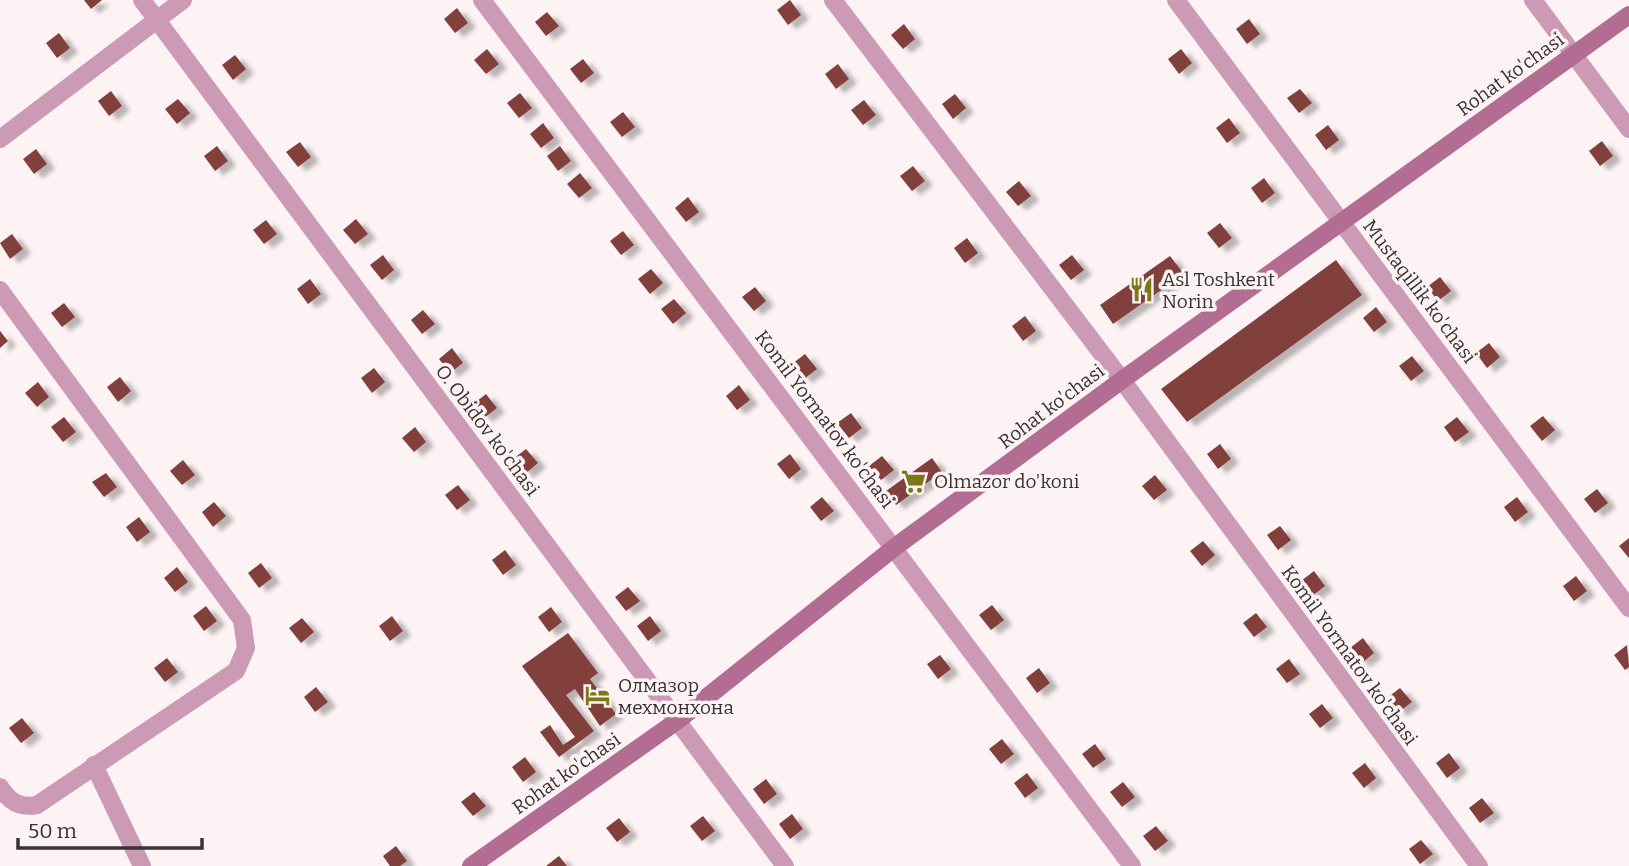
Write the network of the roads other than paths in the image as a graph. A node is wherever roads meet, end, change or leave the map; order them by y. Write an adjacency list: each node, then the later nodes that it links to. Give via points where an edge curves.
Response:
1 (142, 0): 8 (street, O. Obidov ko'chasi)
2 (183, 0): 8 (street)
3 (482, 0): 15 (street, Komil Yormatov ko'chasi)
4 (833, 0): 14 (street, Komil Yormatov ko'chasi)
5 (1176, 0): 12 (street, Mustaqillik ko'chasi)
6 (1532, 0): 9 (street)
7 (1629, 15): 9 (street, Rohat ko'chasi)
8 (157, 20): 11 (street); 17 (street, O. Obidov ko'chasi)
9 (1573, 54): 10 (street); 12 (street, Rohat ko'chasi)
10 (1629, 130)
11 (0, 139)
12 (1342, 221): 14 (street, Rohat ko'chasi); 16 (street, Mustaqillik ko'chasi)
13 (0, 290): 18 (street, via 242,620 246,648 236,671)
14 (1122, 380): 15 (street, Rohat ko'chasi); 24 (street, Komil Yormatov ko'chasi)
15 (895, 547): 17 (street, Rohat ko'chasi); 23 (street, Komil Yormatov ko'chasi)
16 (1629, 608)
17 (677, 720): 21 (street, Rohat ko'chasi); 22 (street, O. Obidov ko'chasi)
18 (94, 765): 19 (street, via 37,805 24,807 8,799); 20 (street)
19 (0, 787)
20 (142, 866)
21 (471, 866)
22 (785, 866)
23 (1132, 866)
24 (1479, 866)

